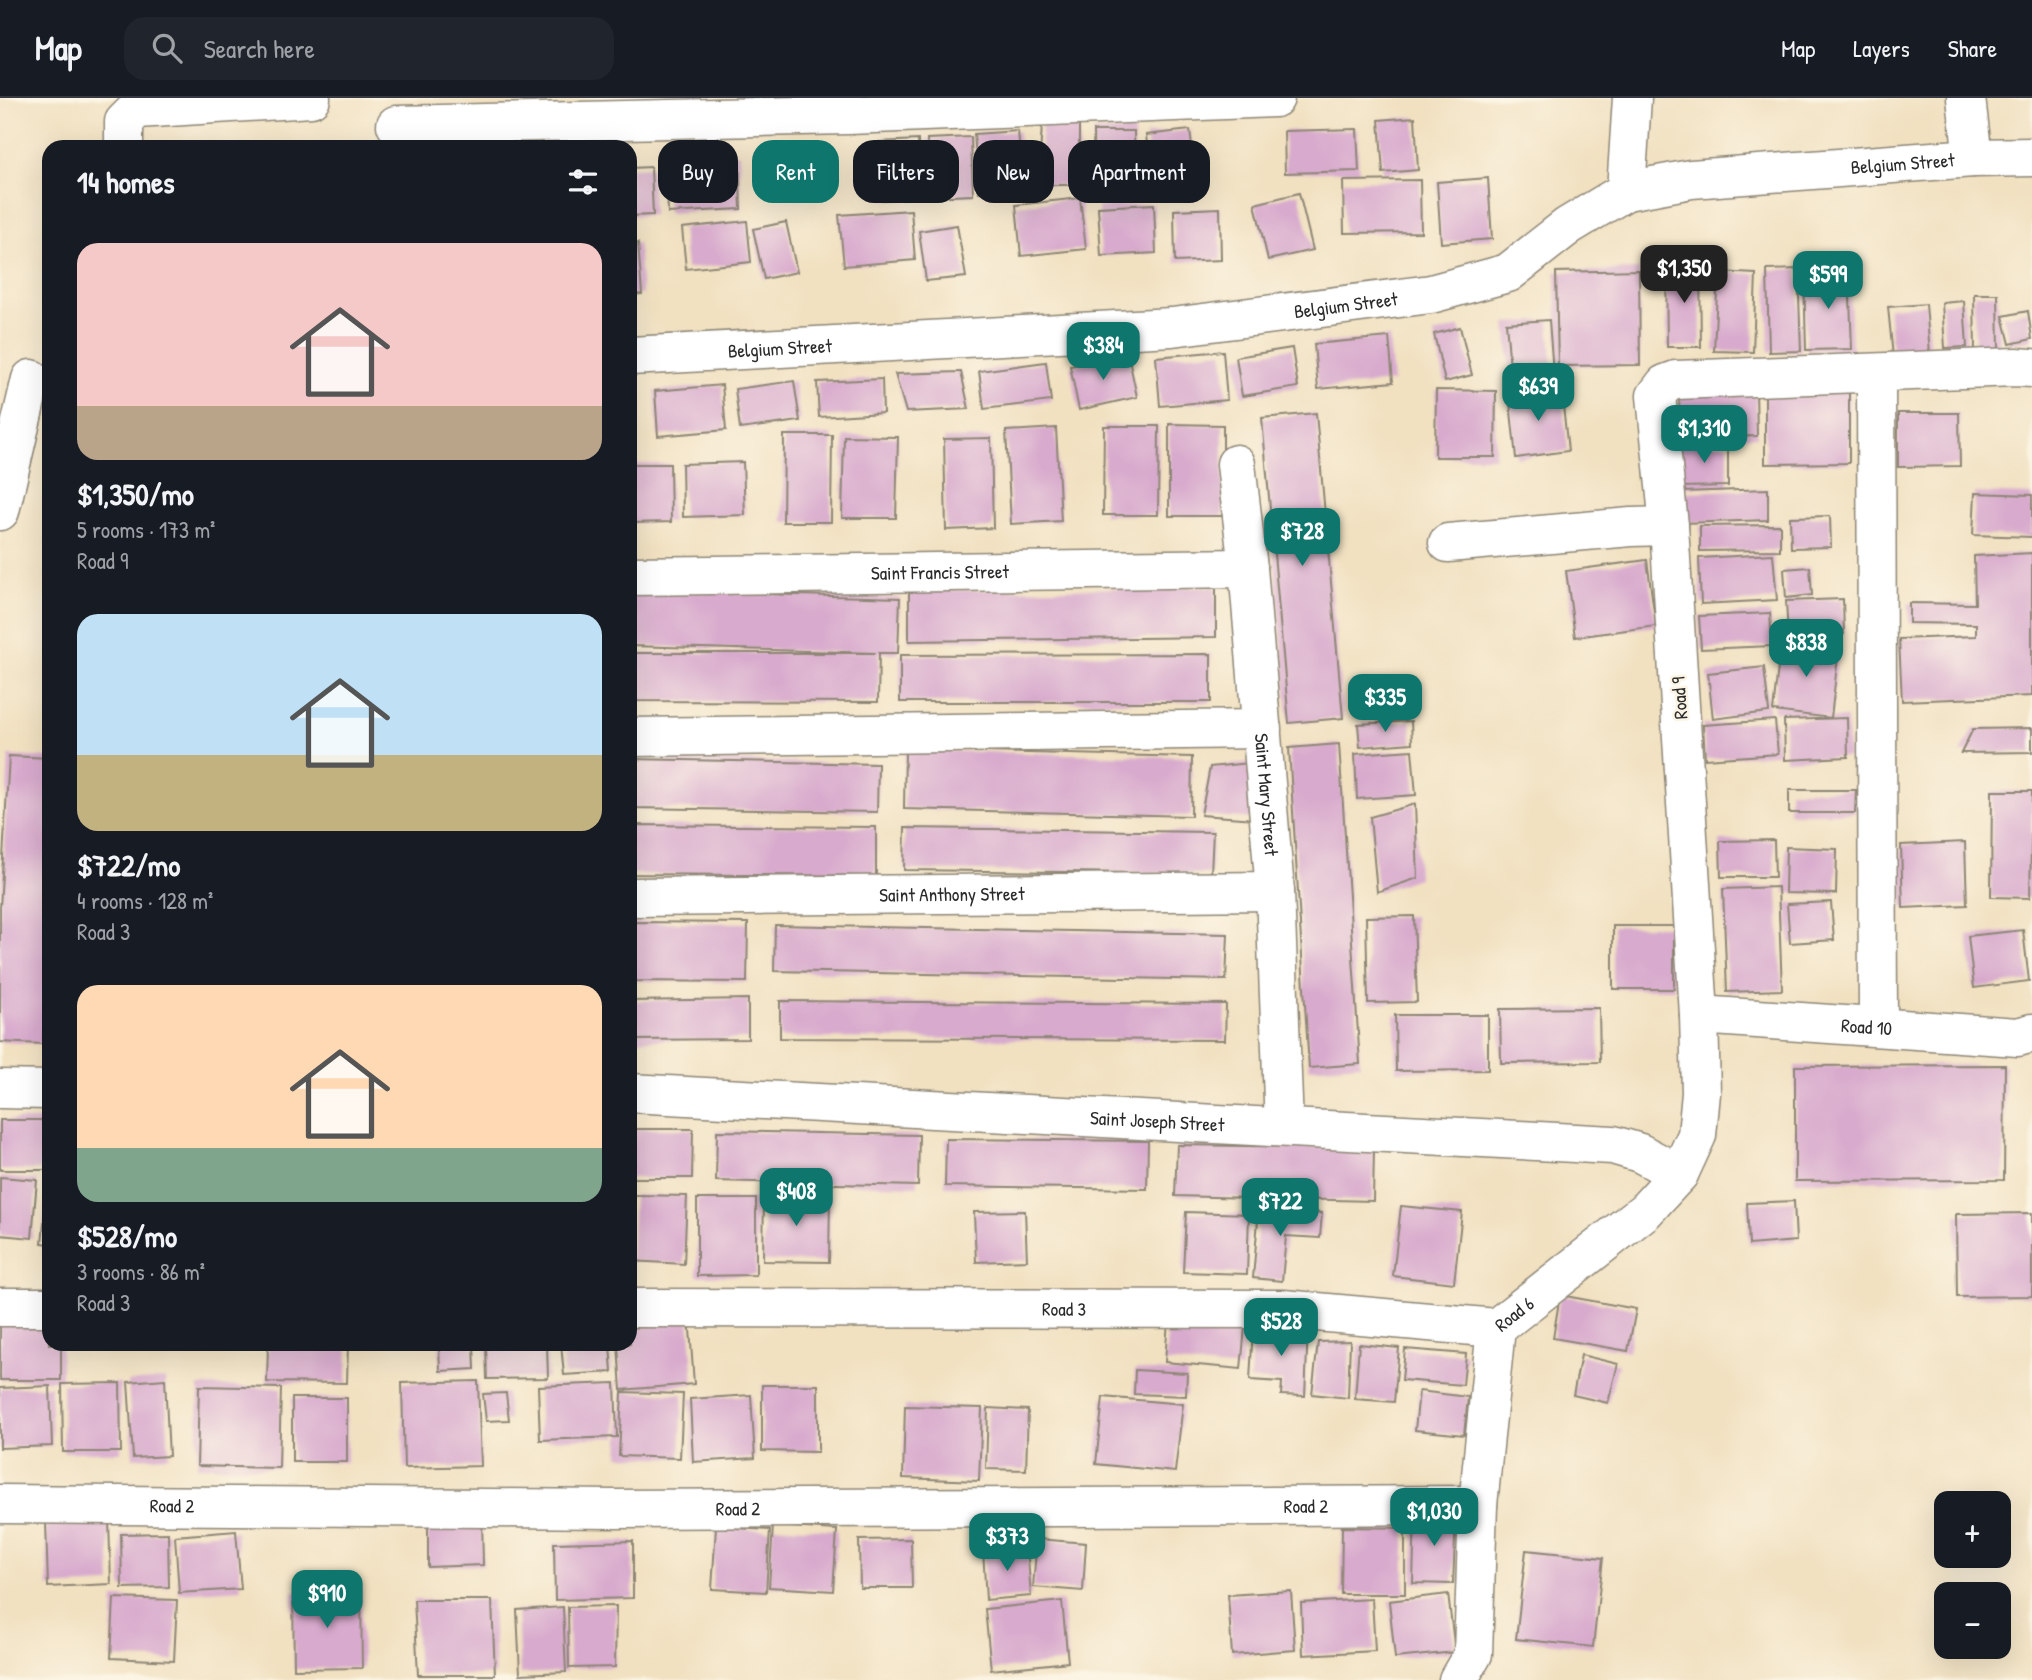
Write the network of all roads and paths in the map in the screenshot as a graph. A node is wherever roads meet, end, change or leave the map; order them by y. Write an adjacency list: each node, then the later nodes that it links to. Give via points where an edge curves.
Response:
1 (311, 98): 8 (street, via 137,109 124,122)
2 (1275, 98): 5 (street)
3 (1632, 98): 11 (street)
4 (1965, 98): 10 (street)
5 (1043, 103): 6 (street)
6 (849, 106): 7 (street)
7 (395, 123)
8 (124, 140)
9 (2032, 157): 10 (street, Belgium Street)
10 (1973, 158): 11 (street, Belgium Street, via 1691,179)
11 (1626, 191): 12 (street, Belgium Street, via 1508,272 1430,294 1172,327)
12 (637, 356)
13 (2032, 368): 14 (street)
14 (1876, 373): 18 (street, Road 9, via 1665,384 1656,396); 27 (street)
15 (27, 380): 17 (street)
16 (1236, 464): 20 (street, Saint Mary Street)
17 (0, 511)
18 (1669, 526): 19 (street); 26 (street, Road 9)
19 (1448, 543)
20 (1248, 568): 21 (street, Saint Francis Street); 22 (street, Saint Mary Street)
21 (637, 576)
22 (1262, 729): 23 (street); 24 (street, Saint Mary Street)
23 (637, 737)
24 (1275, 891): 25 (street, Saint Anthony Street); 32 (street, Saint Mary Street)
25 (637, 897)
26 (1699, 1015): 27 (street, Road 10); 33 (street, Road 6, via 1697,1135)
27 (1878, 1027): 28 (street, Road 10, via 2018,1037)
28 (2032, 1033)
29 (0, 1089): 30 (street)
30 (42, 1090)
31 (637, 1093): 32 (street, Saint Joseph Street)
32 (1284, 1126): 33 (street, Saint Joseph Street, via 1613,1145 1640,1153)
33 (1679, 1174): 37 (street, Road 6, via 1646,1211)
34 (0, 1307): 35 (street)
35 (42, 1307)
36 (637, 1308): 37 (street, Road 3, via 1283,1309)
37 (1496, 1328): 39 (street, Road 6)
38 (0, 1504): 39 (street, Road 2, via 613,1509)
39 (1478, 1506): 40 (street, Road 6, via 1473,1654)
40 (1458, 1680)

